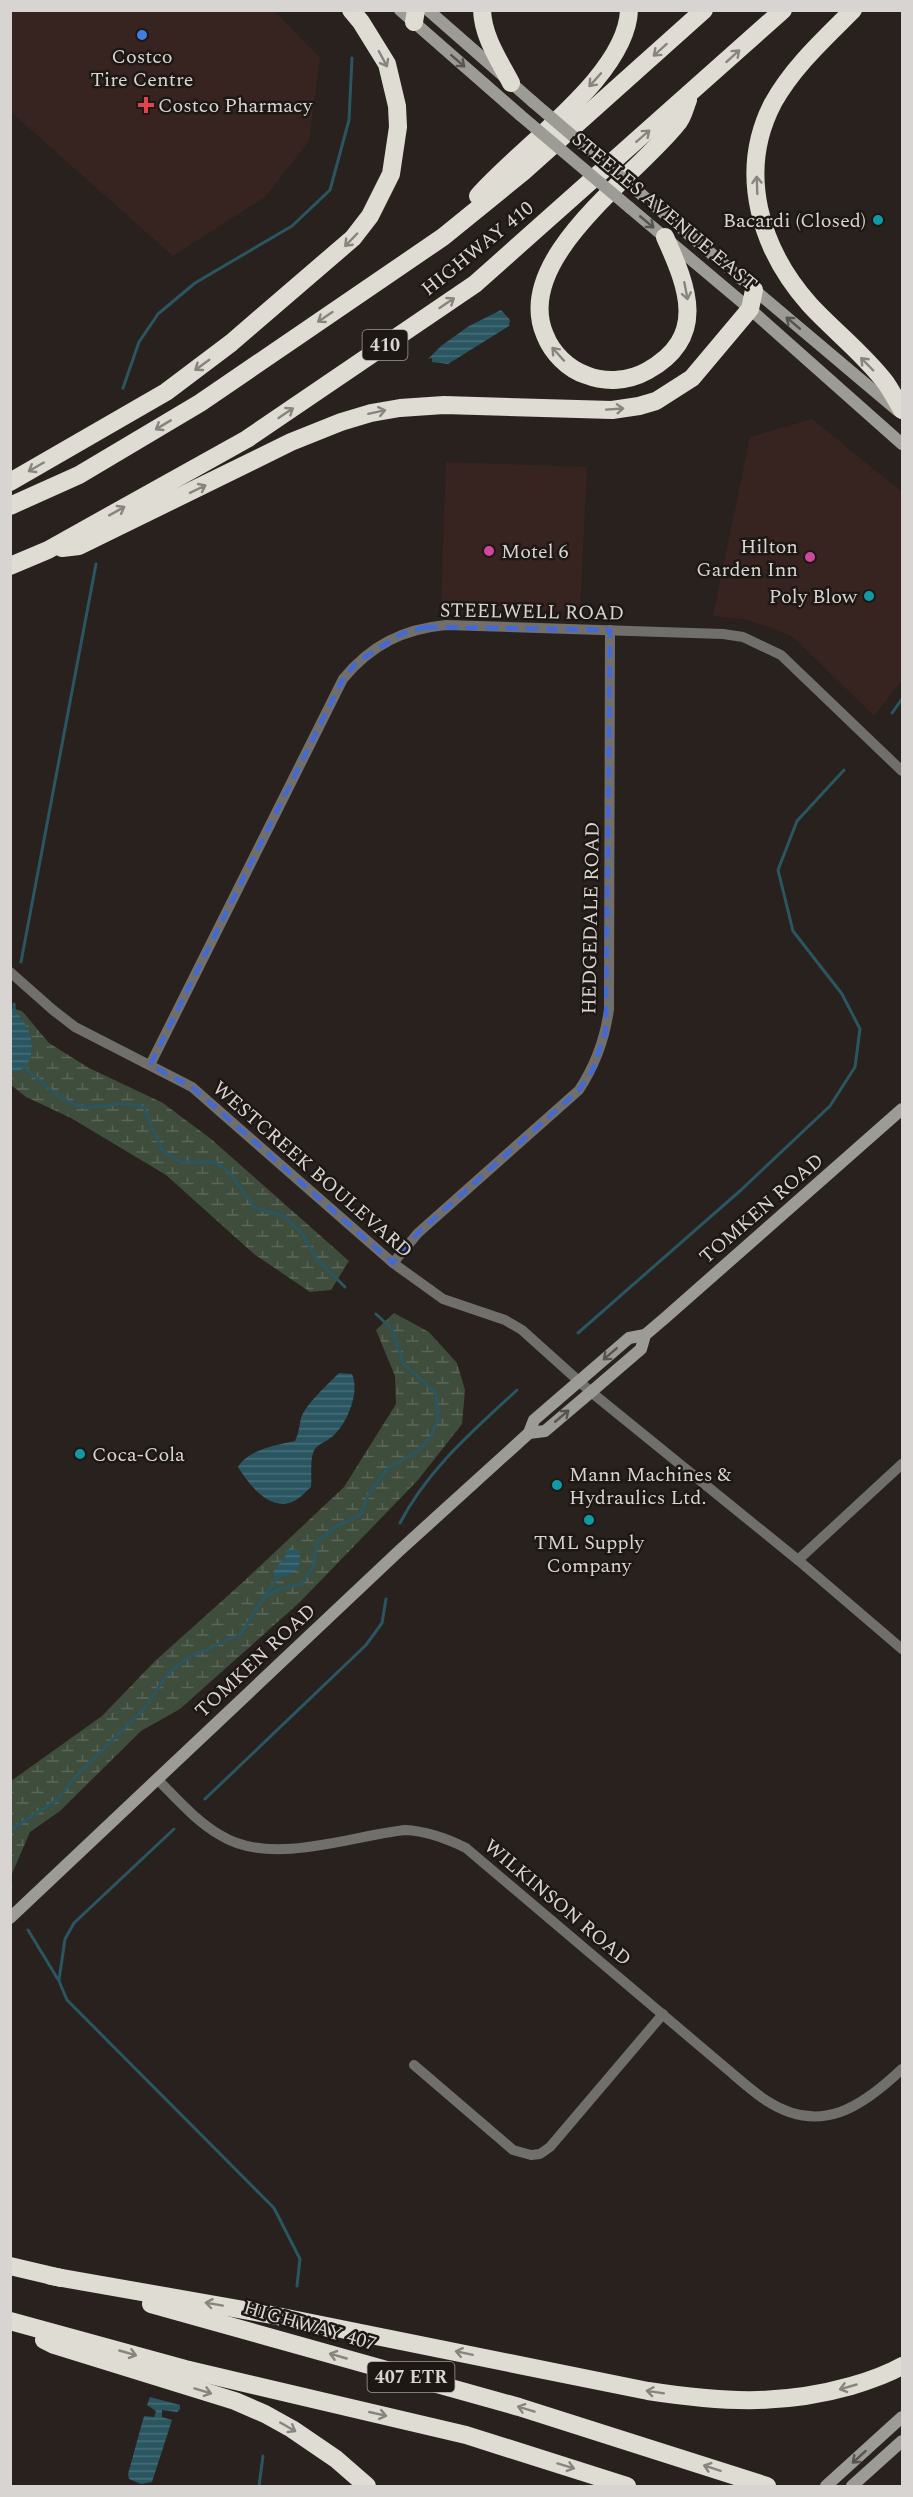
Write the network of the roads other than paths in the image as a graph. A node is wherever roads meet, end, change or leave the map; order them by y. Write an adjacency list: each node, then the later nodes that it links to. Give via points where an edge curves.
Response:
1 (351, 10): 16 (highway, one-way to 16, via 387,64 397,106 391,174 364,224 353,238 231,344 175,385)
2 (482, 10): 8 (highway, via 491,47)
3 (629, 10): 10 (highway, one-way to 10, via 622,41 601,73 481,192)
4 (704, 10): 10 (highway, HIGHWAY 410, one-way to 10, via 523,172)
5 (783, 10): 9 (highway, HIGHWAY 410 / 410, one-way to 5)
6 (853, 10): 14 (highway, one-way to 6, via 885,382 808,303 766,236 758,207 758,147 774,102 811,52)
7 (414, 13): 8 (main road, STEELES AVENUE EAST); 11 (main road, STEELES AVENUE EAST, one-way to 11, bridge, via 520,115)
8 (511, 82): 12 (main road, STEELES AVENUE EAST, bridge)
9 (690, 95): 11 (highway, one-way to 9, via 687,295 688,322 678,343 656,365 628,378 600,379 573,368 554,351 542,329 538,307 542,281 566,241 679,123); 18 (highway, HIGHWAY 410 / 410, one-way to 9, via 247,439 475,284)
10 (443, 237): 17 (highway, HIGHWAY 410, one-way to 17, via 200,403 79,475)
11 (665, 237): 13 (main road, STEELES AVENUE EAST)
12 (754, 290): 13 (highway); 14 (main road, STEELES AVENUE EAST, one-way to 12)
13 (750, 309): 15 (main road, STEELES AVENUE EAST); 18 (highway, one-way to 13, via 79,546 291,442 371,413 444,405 612,410 656,401 692,378)
14 (903, 412)
15 (903, 444)
16 (10, 482)
17 (10, 506)
18 (48, 550): 19 (highway, HIGHWAY 410 / 410)
19 (10, 566)
20 (610, 630): 21 (street, STEELWELL ROAD, via 723,634 767,647 798,669); 23 (street, STEELWELL ROAD, via 426,627 403,633 357,662 338,688); 25 (street, HEDGEDALE ROAD, via 609,1009 600,1052 593,1069 571,1097 418,1233)
21 (903, 771)
22 (10, 972): 23 (street, WESTCREEK BOULEVARD, via 75,1027)
23 (150, 1065): 25 (street, WESTCREEK BOULEVARD, via 192,1087)
24 (903, 1109): 26 (main road, TOMKEN ROAD)
25 (393, 1263): 27 (street, WESTCREEK BOULEVARD, via 443,1299 522,1329)
26 (645, 1335): 27 (main road, TOMKEN ROAD, one-way to 27, via 629,1338); 28 (main road, TOMKEN ROAD, via 641,1349)
27 (579, 1381): 28 (street, WESTCREEK BOULEVARD); 29 (main road, TOMKEN ROAD, via 534,1419)
28 (591, 1392): 29 (main road, TOMKEN ROAD, one-way to 28, via 545,1431); 31 (street, WESTCREEK BOULEVARD)
29 (529, 1433): 33 (main road, TOMKEN ROAD)
30 (903, 1464): 31 (street)
31 (798, 1560): 32 (street, WESTCREEK BOULEVARD)
32 (903, 1649)
33 (158, 1780): 34 (main road, TOMKEN ROAD); 35 (street, WILKINSON ROAD, via 220,1836 254,1848 297,1848 405,1830 451,1840)
34 (10, 1918)
35 (663, 2014): 36 (street, via 567,2128 540,2154 513,2150); 37 (street, WILKINSON ROAD, via 768,2102 809,2117 857,2106)
36 (414, 2065)
37 (903, 2069)
38 (10, 2265): 39 (highway, HIGHWAY 407 / 407 ETR)
39 (51, 2276): 41 (highway, one-way to 39, via 866,2382 800,2398 769,2402 703,2400); 46 (highway, HIGHWAY 407 / 407 ETR, one-way to 39, via 519,2407)
40 (10, 2321): 44 (highway, one-way to 44, via 54,2345 235,2401 265,2414 336,2460); 45 (highway, 407 ETR, one-way to 45, via 185,2369 466,2435)
41 (903, 2366)
42 (903, 2417): 47 (main road, one-way to 47)
43 (903, 2441): 48 (main road)
44 (367, 2487)
45 (627, 2487)
46 (767, 2487)
47 (826, 2487)
48 (852, 2487)

